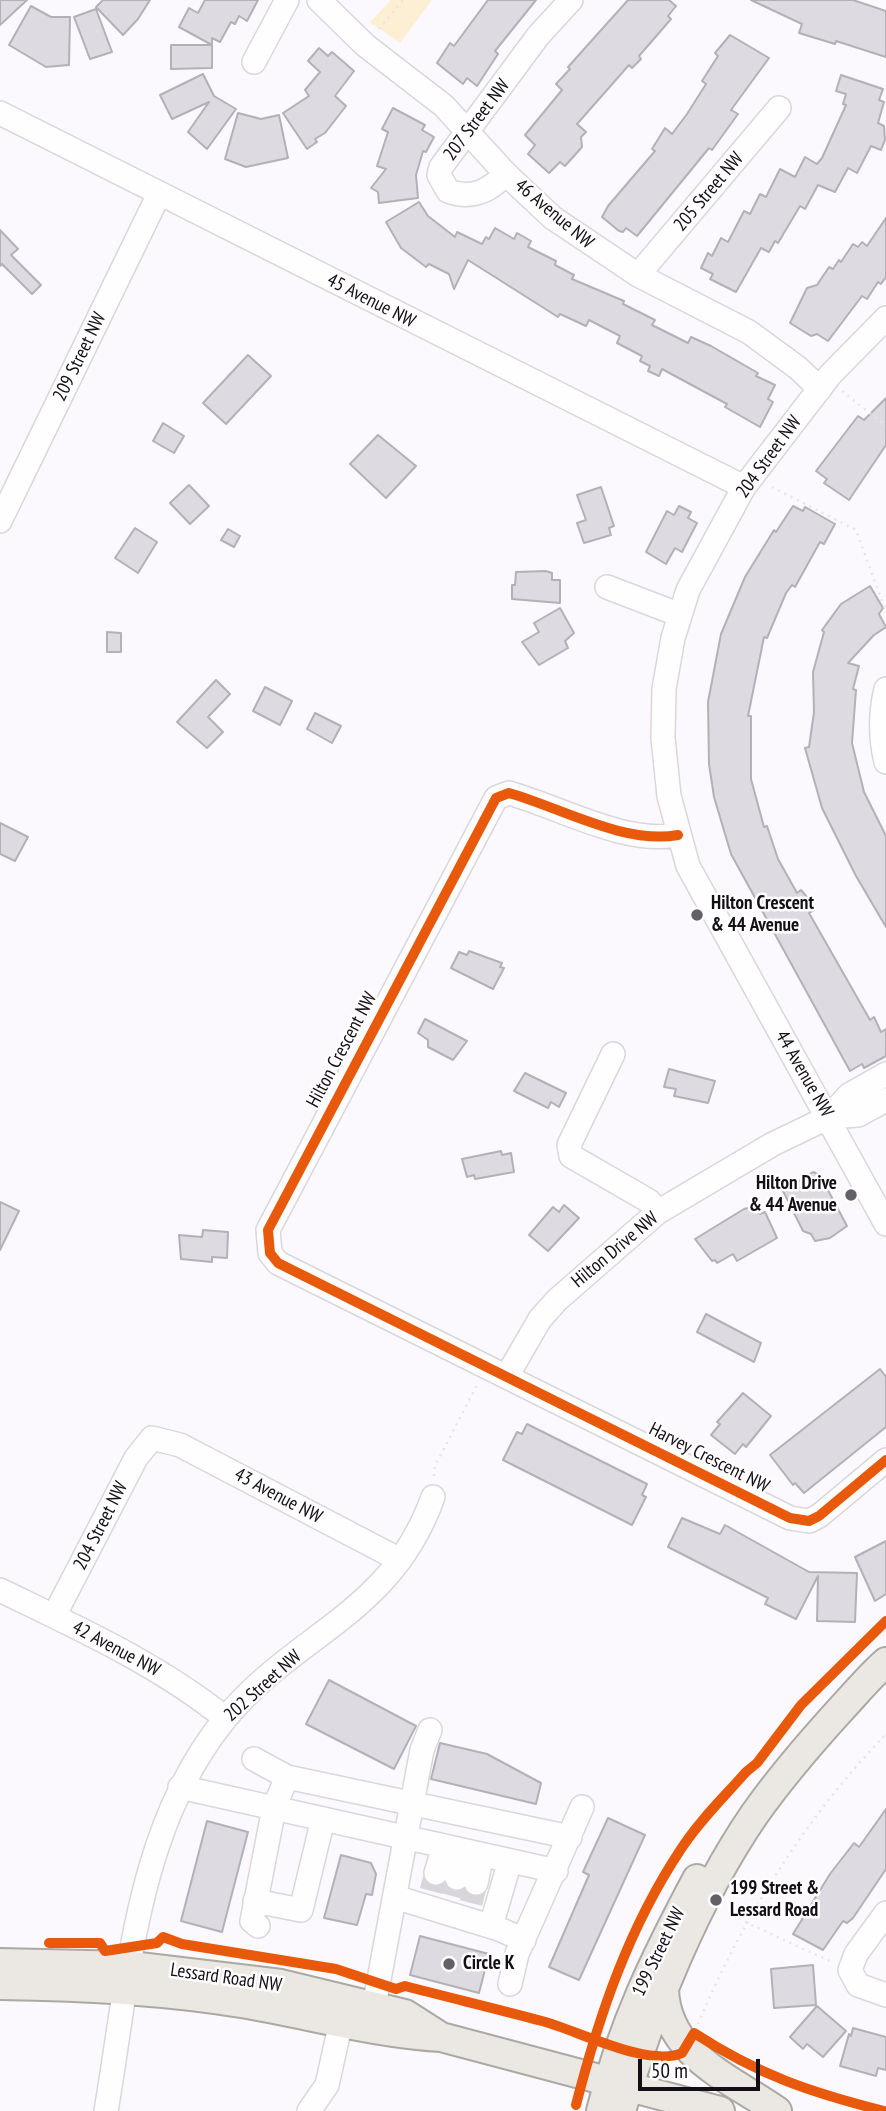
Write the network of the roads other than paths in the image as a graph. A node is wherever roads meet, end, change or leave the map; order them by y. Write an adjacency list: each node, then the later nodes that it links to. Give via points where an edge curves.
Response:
1 (287, 0): 4 (street)
2 (319, 0): 7 (street, 46 Avenue NW, via 365,45 444,106)
3 (571, 0): 7 (street, 207 Street NW, via 538,36)
4 (254, 61)
5 (779, 108): 10 (street, 205 Street NW)
6 (0, 113): 9 (street, 45 Avenue NW)
7 (469, 133): 8 (street, 46 Avenue NW); 8 (street, 207 Street NW, via 441,167 439,175 448,191 472,196)
8 (506, 174): 10 (street, 46 Avenue NW, via 561,225)
9 (159, 194): 13 (street, 45 Avenue NW); 14 (street, 209 Street NW)
10 (638, 275): 12 (street, 46 Avenue NW, via 749,332)
11 (886, 318): 12 (street, 204 Street NW)
12 (825, 382): 13 (street, 204 Street NW)
13 (744, 487): 16 (street, 204 Street NW, via 688,590)
14 (0, 521)
15 (607, 587): 16 (street)
16 (680, 615): 19 (street, 204 Street NW, via 664,689 663,738)
17 (886, 690): 18 (street, via 881,741)
18 (886, 761)
19 (678, 835): 20 (street, 204 Street NW, via 688,866); 27 (street, Hilton Crescent NW, via 587,822 509,793 496,798 268,1230 270,1253 278,1263)
20 (720, 927): 24 (street, 44 Avenue NW)
21 (613, 1054): 25 (street, via 569,1144 571,1156 649,1201)
22 (886, 1074): 24 (street, via 849,1095)
23 (886, 1100): 24 (street, via 859,1115)
24 (829, 1117): 25 (street, Hilton Drive NW, via 773,1144); 26 (street, 44 Avenue NW)
25 (658, 1212): 27 (street, Hilton Drive NW, via 557,1300)
26 (886, 1224)
27 (497, 1371): 29 (street, Harvey Crescent NW, via 798,1521 819,1516)
28 (152, 1438): 31 (street, 43 Avenue NW, via 180,1445); 33 (street, 204 Street NW, via 136,1458)
29 (886, 1460)
30 (433, 1497): 31 (street, 202 Street NW)
31 (400, 1560): 35 (street, 202 Street NW, via 357,1608 268,1677)
32 (0, 1590): 33 (street, 42 Avenue NW)
33 (54, 1616): 35 (street, 42 Avenue NW, via 175,1680)
34 (886, 1662): 43 (main road, 199 Street NW, via 816,1736)
35 (225, 1718): 39 (street, 202 Street NW)
36 (430, 1730): 40 (street)
37 (254, 1759): 38 (street)
38 (287, 1777): 40 (street); 42 (street)
39 (180, 1787): 42 (street); 58 (street, 202 Street NW, via 142,1897)
40 (412, 1802): 45 (street); 46 (street)
41 (582, 1807): 45 (street)
42 (274, 1808): 44 (street); 52 (street)
43 (754, 1815): 61 (main road, 199 Street NW); 66 (main road, 199 Street NW, via 717,1846 704,1864 638,1995)
44 (323, 1819): 46 (street); 52 (street, via 301,1910)
45 (570, 1837): 49 (street)
46 (406, 1838): 47 (street); 51 (street)
47 (463, 1851): 48 (street); 50 (street); 50 (street)
48 (510, 1861): 49 (street); 55 (street)
49 (556, 1871): 56 (street)
50 (452, 1896): 51 (street); 55 (street)
51 (395, 1897): 63 (street)
52 (255, 1901): 54 (street, via 252,1920)
53 (886, 1913): 62 (street, via 850,1970 858,1985)
54 (258, 1926)
55 (491, 1926): 56 (street)
56 (524, 1941): 59 (street)
57 (0, 1964): 58 (main road, Lessard Road NW)
58 (129, 1978): 60 (main road, Lessard Road NW); 63 (main road, Lessard Road NW, via 281,1984); 64 (main road, Lessard Road NW); 67 (street, 202 Street NW)
59 (510, 1984)
60 (0, 1986)
61 (664, 1987): 66 (main road, 199 Street NW); 71 (main road, via 668,2019)
62 (886, 1995)
63 (374, 2006): 65 (main road, Lessard Road NW, via 405,2014)
64 (341, 2022): 65 (main road, Lessard Road NW, via 400,2035); 68 (street, via 327,2085)
65 (441, 2038): 66 (main road, Lessard Road NW)
66 (619, 2094): 69 (main road, 199 Street NW); 70 (main road, Lessard Road NW)
67 (106, 2111)
68 (309, 2111)
69 (601, 2111)
70 (720, 2111)
71 (777, 2111)

